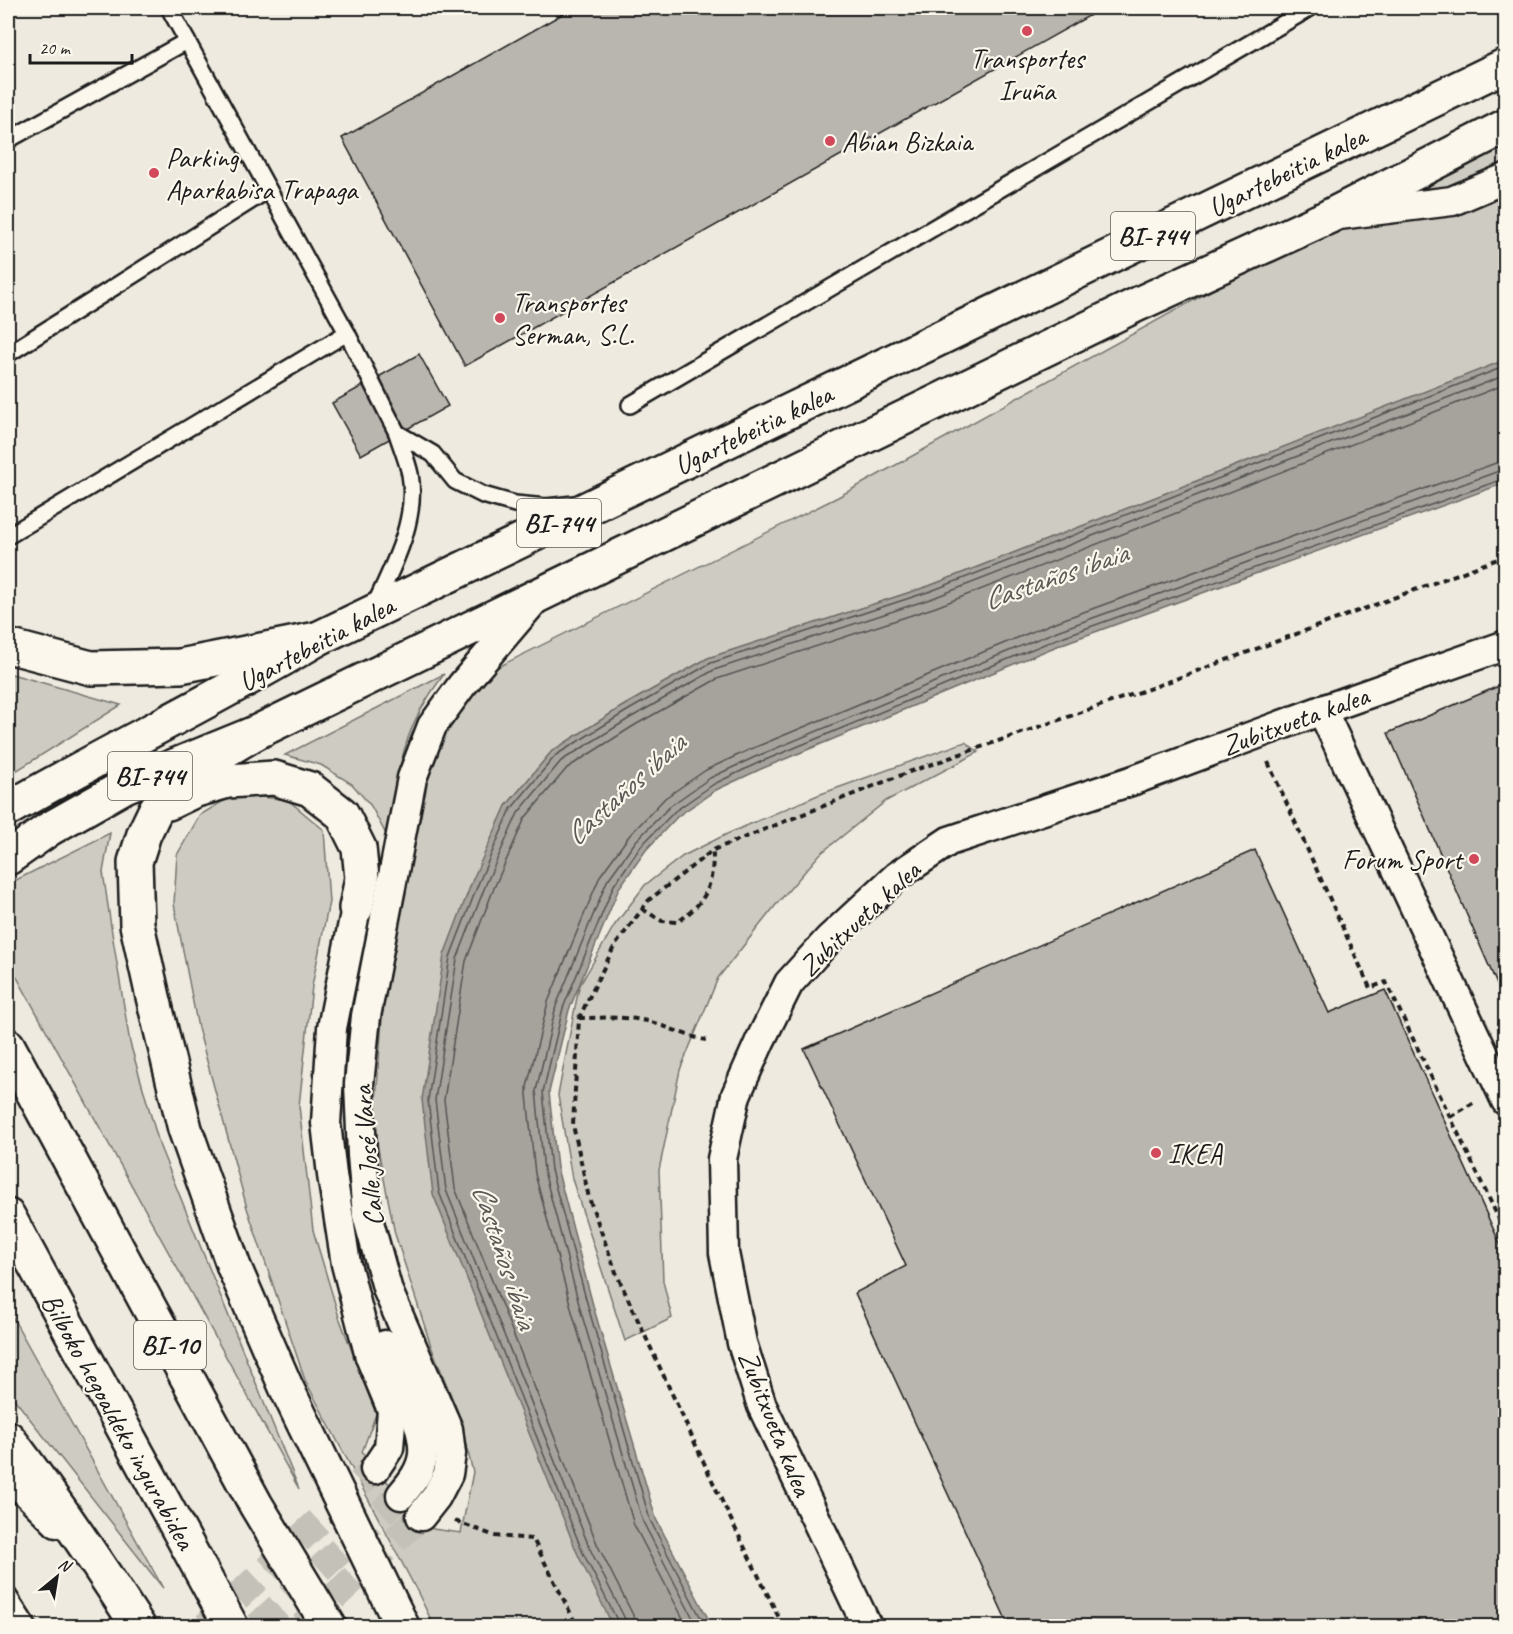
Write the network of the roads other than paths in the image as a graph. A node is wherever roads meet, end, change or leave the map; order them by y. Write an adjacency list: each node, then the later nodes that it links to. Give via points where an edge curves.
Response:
1 (169, 8): 3 (lane)
2 (1310, 8): 12 (lane)
3 (187, 41): 6 (lane); 8 (lane)
4 (1506, 65): 14 (main road, Ugartebeitia kalea / BI-744)
5 (1506, 126): 9 (main road, Ugartebeitia kalea / BI-744)
6 (8, 140)
7 (1506, 178): 9 (street, via 1452,201)
8 (268, 190): 10 (lane); 11 (lane)
9 (1328, 217): 16 (main road, Ugartebeitia kalea / BI-744, via 1138,304)
10 (347, 333): 13 (lane); 15 (lane)
11 (8, 354)
12 (630, 405)
13 (397, 433): 14 (lane, via 434,454 454,481 483,495 546,507); 17 (lane, via 410,473 412,502 406,531)
14 (610, 498): 17 (main road, Ugartebeitia kalea / BI-744)
15 (8, 536)
16 (539, 595): 22 (main road, Ugartebeitia kalea / BI-744); 35 (street, Calle José Vara, via 432,726 412,778 366,1016 359,1084 367,1215 388,1291 448,1429 451,1454 448,1474)
17 (372, 612): 18 (main road, Ugartebeitia kalea / BI-744)
18 (317, 639): 20 (main road, via 180,666 91,668); 23 (main road, Ugartebeitia kalea / BI-744)
19 (1506, 645): 21 (street, Zubitxueta kalea)
20 (8, 646)
21 (1322, 710): 28 (street); 43 (street, Zubitxueta kalea, via 1134,780 949,841 897,876 829,939 789,983 760,1041 736,1095 722,1159 724,1253 742,1343 762,1406)
22 (255, 733): 24 (main road, via 186,774); 25 (main road, Ugartebeitia kalea / BI-744, via 125,786 49,829)
23 (8, 808)
24 (156, 809): 26 (main road, via 194,791 228,781 274,778 310,789 342,814 359,848 362,878); 42 (main road, via 135,861 137,925 185,1129 234,1267 286,1387)
25 (8, 858)
26 (356, 908): 30 (street, Calle José Vara, via 332,1029 326,1123)
27 (12, 1054): 41 (main road, BI-10, via 256,1505)
28 (1506, 1101)
29 (8, 1216): 40 (main road, Bilboko hegoaldeko ingurabidea / BI-10)
30 (346, 1264): 32 (street, Calle José Vara, via 370,1357 392,1410 389,1448); 34 (street, Calle José Vara, via 408,1394 420,1433 423,1454 419,1471)
31 (8, 1438): 36 (main road)
32 (375, 1468)
33 (8, 1474): 36 (street)
34 (401, 1495)
35 (424, 1513)
36 (97, 1562): 39 (main road)
37 (8, 1596): 38 (lane)
38 (28, 1626)
39 (138, 1626)
40 (231, 1626)
41 (329, 1626)
42 (402, 1626)
43 (867, 1626)

